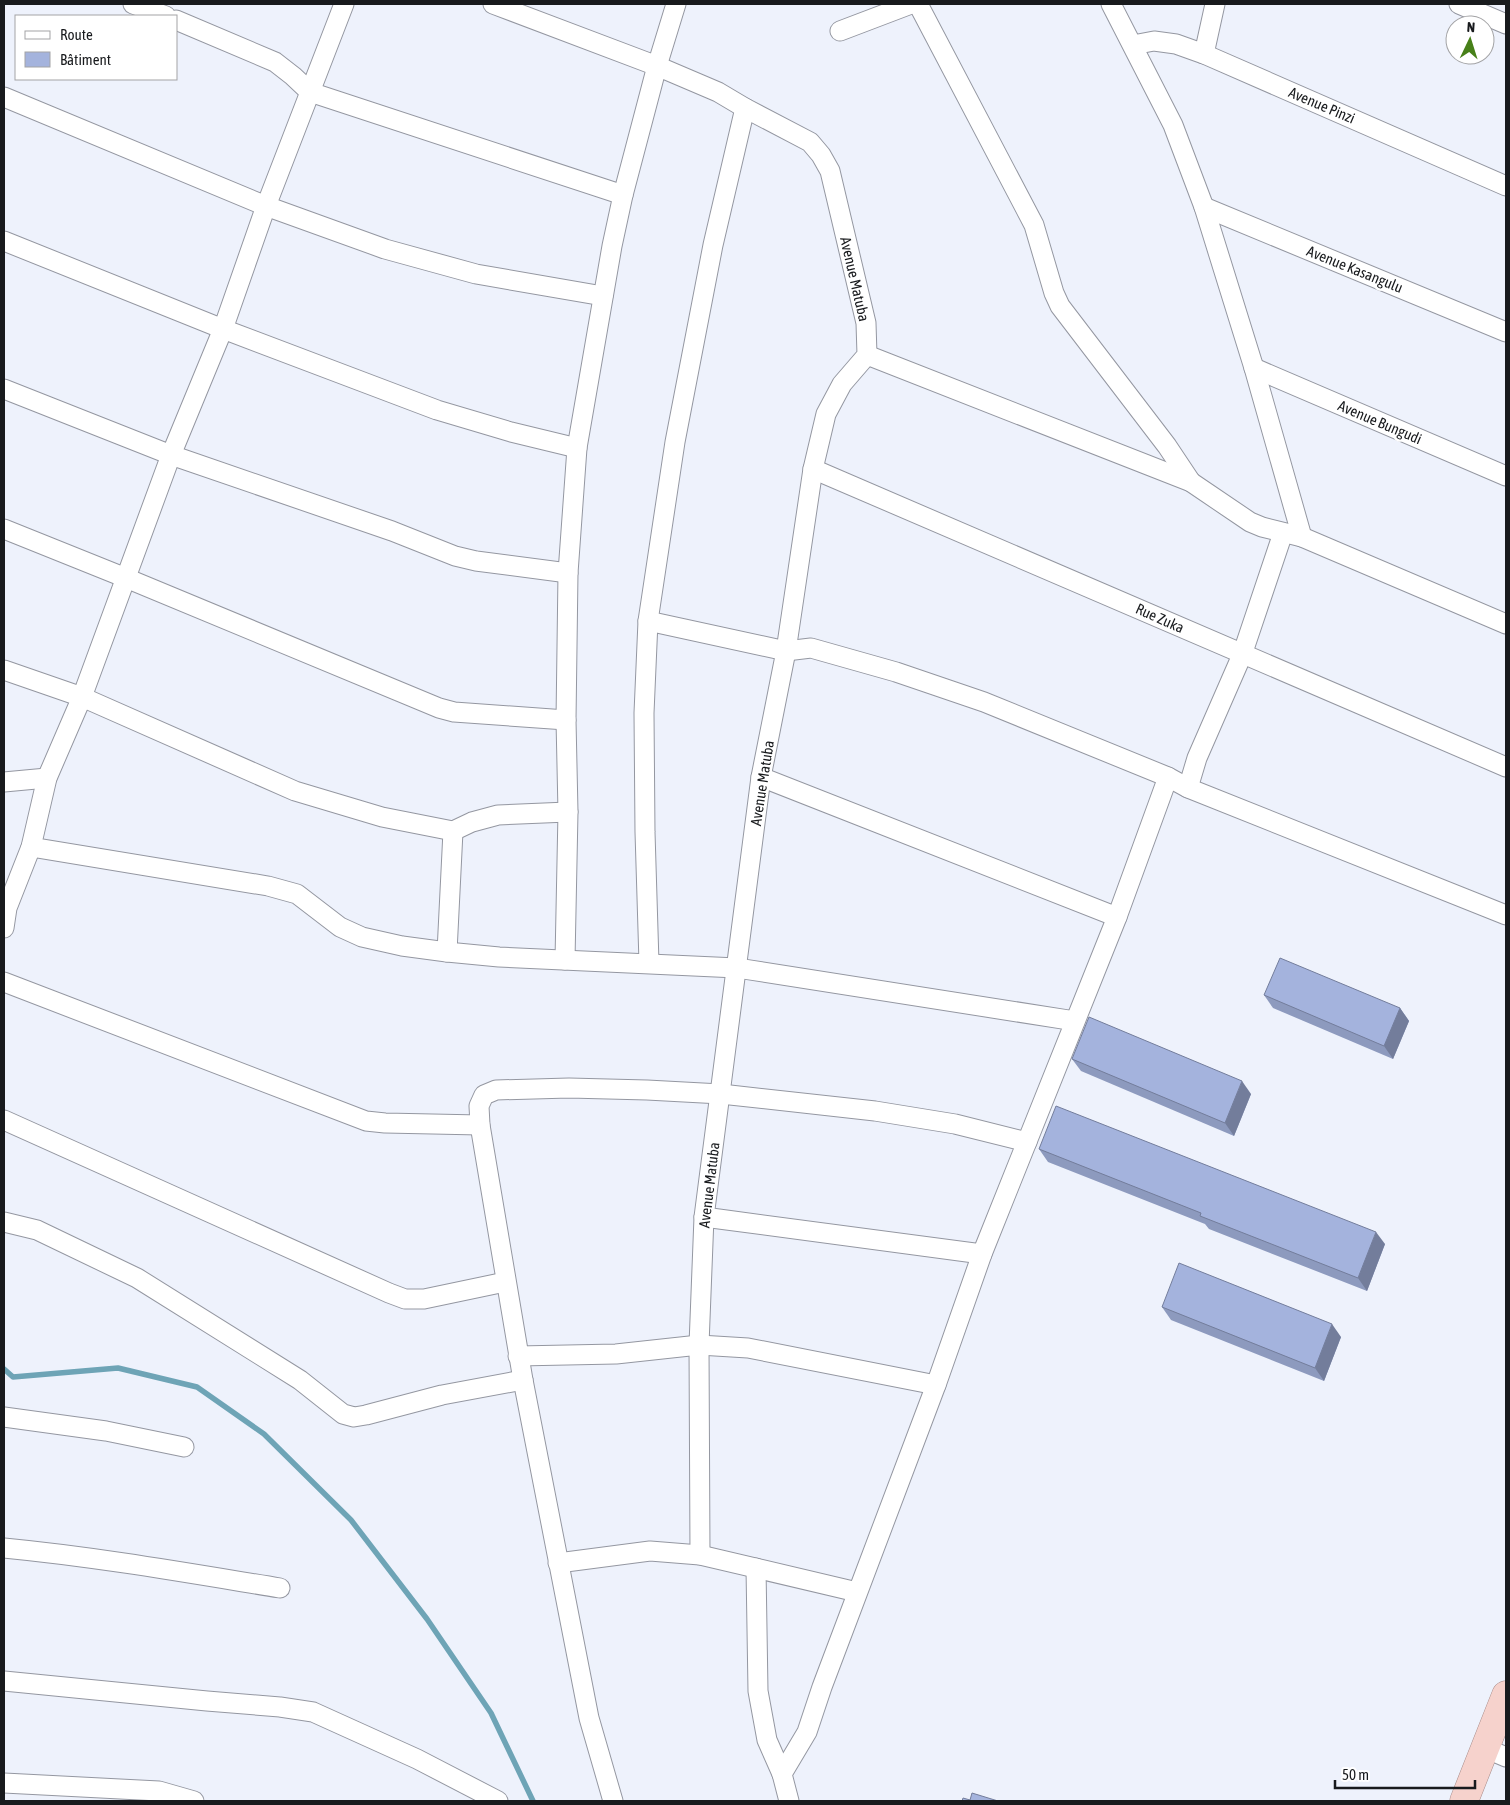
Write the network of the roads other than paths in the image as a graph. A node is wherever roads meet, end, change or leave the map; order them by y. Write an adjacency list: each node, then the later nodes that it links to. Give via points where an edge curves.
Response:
1 (133, 4): 10 (street)
2 (344, 4): 17 (street)
3 (493, 4): 16 (street, Avenue Matuba)
4 (676, 4): 16 (street)
5 (911, 4): 13 (street)
6 (918, 4): 35 (street, via 1034,225 1060,306)
7 (1111, 4): 14 (street)
8 (1215, 4): 15 (street)
9 (1459, 4): 12 (street)
10 (163, 15)
11 (178, 21): 17 (street, via 275,62)
12 (1506, 24)
13 (840, 31)
14 (1133, 45): 15 (street, Avenue Pinzi, via 1154,41 1176,44); 23 (street, via 1173,125)
15 (1204, 54): 20 (street, Avenue Pinzi)
16 (657, 66): 19 (street, Avenue Matuba, via 718,92); 21 (street)
17 (310, 92): 21 (street); 22 (street)
18 (4, 97): 22 (street)
19 (745, 108): 28 (street, Avenue Matuba, via 810,142 830,171 866,323); 41 (street, via 713,245 675,442)
20 (1506, 186)
21 (623, 195): 25 (street)
22 (266, 206): 25 (street, via 385,248 476,274); 26 (street)
23 (1204, 207): 27 (street, Avenue Kasangulu); 29 (street)
24 (4, 241): 26 (street)
25 (604, 296): 31 (street)
26 (223, 329): 31 (street, via 436,410); 32 (street)
27 (1506, 332)
28 (867, 355): 33 (street, Avenue Matuba, via 842,384 826,414); 35 (street)
29 (1254, 368): 34 (street, Avenue Bungudi); 38 (street)
30 (4, 389): 32 (street)
31 (578, 448): 39 (street)
32 (171, 455): 39 (street, via 455,556); 40 (street)
33 (813, 469): 43 (street, Avenue Matuba); 44 (street, Rue Zuka)
34 (1506, 476)
35 (1191, 482): 37 (street, via 1250,522)
36 (4, 529): 40 (street)
37 (1283, 533): 38 (street); 44 (street)
38 (1302, 537): 42 (street)
39 (568, 573): 47 (street)
40 (126, 578): 46 (street); 47 (street, via 438,708)
41 (648, 621): 43 (street); 63 (street, via 644,723)
42 (1506, 624)
43 (786, 651): 49 (street, Avenue Matuba); 50 (street, via 811,648 896,672 984,702)
44 (1242, 654): 48 (street, Rue Zuka); 53 (street, via 1196,758)
45 (4, 670): 46 (street)
46 (82, 697): 51 (street); 55 (street, via 295,791 382,817)
47 (566, 720): 54 (street)
48 (1506, 767)
49 (761, 777): 59 (street); 64 (street, Avenue Matuba)
50 (1168, 777): 53 (street); 59 (street)
51 (47, 778): 52 (street); 56 (street)
52 (4, 782)
53 (1188, 788): 58 (street)
54 (568, 812): 55 (street, via 498,816 472,822); 62 (street)
55 (453, 831): 61 (street)
56 (31, 846): 57 (street); 61 (street, via 275,888 297,894 340,926 362,936)
57 (6, 907): 60 (street)
58 (1506, 915)
59 (1117, 917): 66 (street)
60 (4, 928)
61 (447, 952): 62 (street)
62 (565, 960): 63 (street)
63 (648, 963): 64 (street)
64 (737, 968): 66 (street); 67 (street, Avenue Matuba)
65 (4, 982): 69 (street, via 366,1122)
66 (1075, 1021): 70 (street)
67 (720, 1094): 69 (street, via 598,1089 496,1090 484,1096 479,1106); 70 (street, via 875,1111 955,1124); 71 (street, Avenue Matuba)
68 (4, 1120): 74 (street, via 389,1294 405,1299 424,1299)
69 (480, 1125): 74 (street)
70 (1027, 1142): 73 (street)
71 (704, 1217): 73 (street); 75 (street, Avenue Matuba)
72 (4, 1222): 77 (street, via 37,1230 137,1278 300,1380 343,1414 354,1417 366,1415 442,1395)
73 (982, 1254): 78 (street)
74 (505, 1282): 76 (street)
75 (699, 1345): 76 (street, via 616,1354); 78 (street, via 748,1348); 82 (street, Avenue Matuba)
76 (518, 1356): 77 (street)
77 (523, 1380): 83 (street)
78 (936, 1386): 86 (street)
79 (4, 1417): 80 (street, via 106,1431)
80 (184, 1447)
81 (4, 1548): 85 (street, via 84,1556)
82 (700, 1555): 83 (street, via 650,1551); 84 (street)
83 (558, 1563): 94 (street, via 589,1718)
84 (756, 1568): 86 (street); 90 (street, via 758,1691 767,1740)
85 (280, 1588)
86 (857, 1592): 90 (street, via 807,1732)
87 (4, 1682): 93 (street, via 280,1706 313,1712 417,1759)
88 (1506, 1695): 89 (highway)
89 (1496, 1753): 96 (highway)
90 (782, 1774): 95 (street)
91 (4, 1783): 92 (street, via 159,1791)
92 (194, 1801)
93 (498, 1801)
94 (613, 1801)
95 (789, 1801)
96 (1464, 1801)

